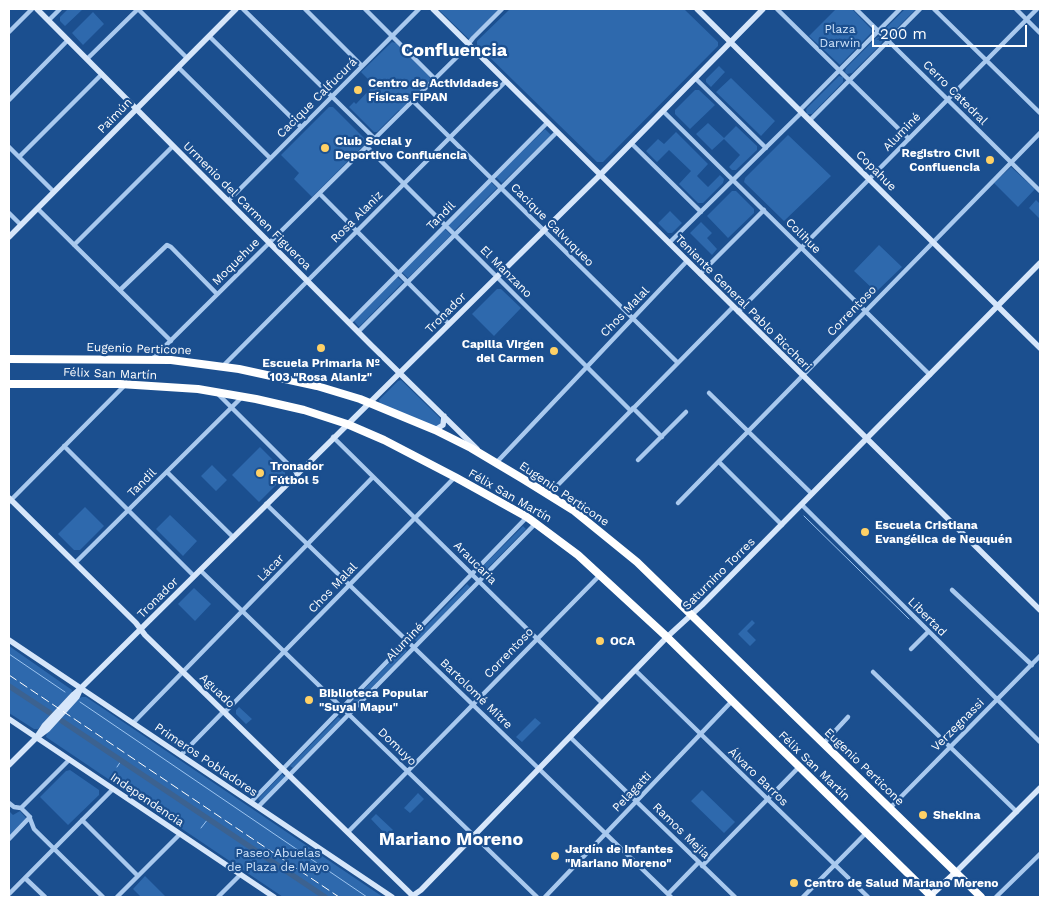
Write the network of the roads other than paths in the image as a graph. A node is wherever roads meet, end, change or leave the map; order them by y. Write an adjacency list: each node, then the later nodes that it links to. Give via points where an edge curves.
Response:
1 (32, 9): 24 (street)
2 (37, 9): 22 (street, Urmenio del Carmen Figueroa)
3 (60, 9): 22 (street)
4 (138, 9): 32 (street); 33 (street)
5 (234, 9): 26 (street, Paimún)
6 (244, 9): 43 (street)
7 (305, 9): 35 (street)
8 (365, 9): 27 (street)
9 (419, 9): 27 (street, Cacique Calfucurá)
10 (433, 9): 31 (street, Teniente General Pablo Riccheri)
11 (502, 9): 31 (street, Moquehue)
12 (698, 9): 30 (street, Copahue)
13 (761, 9): 30 (street, Tronador)
14 (776, 9): 37 (street)
15 (856, 9): 23 (street, Cerro Catedral)
16 (900, 9): 23 (street)
17 (920, 9): 29 (street)
18 (934, 9): 34 (street)
19 (1016, 9): 21 (street)
20 (1037, 9): 21 (street, Aluminé)
21 (1026, 19): 25 (street); 34 (street, Aluminé)
22 (49, 20): 28 (street, Urmenio del Carmen Figueroa)
23 (878, 31): 29 (street, Cerro Catedral); 37 (street)
24 (9, 32)
25 (1040, 33)
26 (209, 36): 32 (street, Paimún); 53 (street)
27 (392, 36): 35 (street, Cacique Calfucurá); 40 (street)
28 (68, 40): 33 (street, Urmenio del Carmen Figueroa); 44 (street)
29 (888, 41): 41 (street); 45 (street, Cerro Catedral)
30 (730, 42): 39 (street, Tronador); 49 (street, Copahue)
31 (468, 44): 40 (street, Moquehue); 42 (street, Teniente General Pablo Riccheri)
32 (187, 58): 36 (street, Paimún)
33 (87, 59): 38 (street, Urmenio del Carmen Figueroa)
34 (986, 60): 45 (street, Aluminé); 50 (street)
35 (362, 66): 43 (street, Cacique Calfucurá)
36 (178, 67): 47 (street, Paimún); 65 (street)
37 (840, 70): 41 (street); 49 (street)
38 (102, 74): 47 (street, Urmenio del Carmen Figueroa); 64 (street)
39 (695, 78): 48 (street, Tronador); 63 (street)
40 (435, 79): 46 (street, Moquehue)
41 (850, 80): 51 (street); 57 (street)
42 (506, 81): 52 (street, Teniente General Pablo Riccheri); 56 (street, Rosa Alaniz)
43 (332, 97): 53 (street, Cacique Calfucurá); 58 (street)
44 (9, 100)
45 (948, 100): 57 (street, Aluminé); 66 (street, Cerro Catedral)
46 (413, 101): 56 (street, Cacique Calvuqueo); 58 (street, Moquehue)
47 (137, 109): 60 (street, Urmenio del Carmen Figueroa); 74 (street, Paimún)
48 (663, 110): 59 (street, Tronador); 70 (street, Colihue)
49 (801, 111): 51 (street, Copahue); 63 (street)
50 (1040, 113)
51 (810, 120): 69 (street, Copahue)
52 (548, 123): 54 (street, Teniente General Pablo Riccheri); 68 (street, Tandil)
53 (301, 127): 65 (street, Cacique Calfucurá)
54 (556, 132): 67 (street, Teniente General Pablo Riccheri); 72 (street, Tandil)
55 (1040, 133): 66 (street, Correntoso)
56 (450, 138): 68 (street, Cacique Calvuqueo); 71 (street, Rosa Alaniz)
57 (909, 138): 69 (street, Aluminé)
58 (375, 139): 62 (street, Moquehue)
59 (631, 143): 67 (street, Tronador); 79 (street)
60 (173, 146): 76 (street, Urmenio del Carmen Figueroa); 90 (street)
61 (9, 147): 64 (street)
62 (367, 147): 71 (street, El Manzano); 75 (street, Moquehue)
63 (766, 148): 70 (street)
64 (19, 157): 74 (street)
65 (270, 158): 76 (street, Cacique Calfucurá)
66 (1011, 163): 73 (street, Cerro Catedral); 87 (street, Correntoso)
67 (600, 175): 83 (street, Tronador); 89 (street, Teniente General Pablo Riccheri)
68 (492, 179): 72 (street, Cacique Calvuqueo); 82 (street, Tandil)
69 (870, 179): 87 (street, Copahue); 91 (street, Aluminé)
70 (733, 180): 78 (street, Colihue); 79 (street)
71 (404, 184): 82 (street, El Manzano); 84 (street, Rosa Alaniz)
72 (501, 188): 83 (street, Cacique Calvuqueo); 85 (street, Tandil)
73 (1040, 191)
74 (54, 192): 77 (street, Paimún)
75 (320, 194): 84 (street); 88 (street, Moquehue)
76 (228, 201): 88 (street, Urmenio del Carmen Figueroa)
77 (38, 209): 81 (street, Paimún); 90 (street)
78 (764, 210): 91 (street, Colihue); 95 (street)
79 (701, 212): 89 (street)
80 (9, 213): 81 (street)
81 (21, 225): 86 (street, Paimún)
82 (445, 225): 85 (street, El Manzano); 94 (street, Tandil)
83 (543, 230): 96 (street, Tronador); 105 (street, Cacique Calvuqueo)
84 (357, 231): 94 (street); 97 (street, Rosa Alaniz)
85 (454, 234): 96 (street, El Manzano); 98 (street, Tandil)
86 (9, 238)
87 (933, 242): 101 (street, Copahue); 103 (street, Correntoso)
88 (269, 243): 97 (street, Urmenio del Carmen Figueroa); 100 (street, Moquehue)
89 (669, 244): 92 (street, Teniente General Pablo Riccheri)
90 (74, 245): 99 (street)
91 (802, 248): 103 (street, Colihue); 104 (street, Aluminé)
92 (687, 261): 95 (street, Teniente General Pablo Riccheri); 105 (street, Chos Malal)
93 (1040, 264): 101 (street, Saturnino Torres)
94 (398, 273): 98 (street); 106 (street, Tandil)
95 (700, 274): 102 (street, Teniente General Pablo Riccheri)
96 (497, 277): 107 (street, Tronador); 115 (street, El Manzano)
97 (307, 281): 106 (street, Urmenio del Carmen Figueroa); 114 (street, Rosa Alaniz)
98 (407, 282): 107 (street); 108 (street, Tandil)
99 (120, 290): 100 (street, via 167,245); 109 (street)
100 (218, 294): 109 (street, Moquehue)
101 (998, 306): 110 (street, Copahue); 118 (street, Saturnino Torres)
102 (733, 307): 104 (street, Teniente General Pablo Riccheri); 113 (street)
103 (865, 311): 117 (street, Correntoso); 118 (street, Colihue)
104 (738, 312): 117 (street, Teniente General Pablo Riccheri)
105 (633, 318): 113 (street, Cacique Calvuqueo); 115 (street, Chos Malal)
106 (349, 322): 108 (street, Urmenio del Carmen Figueroa)
107 (449, 324): 116 (street, Tronador)
108 (358, 332): 116 (street, Urmenio del Carmen Figueroa)
109 (171, 341): 112 (street, Moquehue)
110 (1040, 348)
111 (9, 359): 112 (highway, Eugenio Perticone)
112 (152, 359): 114 (highway, Eugenio Perticone)
113 (678, 362): 126 (street)
114 (223, 366): 124 (highway, Eugenio Perticone, via 310,384)
115 (587, 367): 126 (street, El Manzano); 138 (street, Chos Malal)
116 (399, 373): 124 (street, Tronador); 128 (street, Urmenio del Carmen Figueroa)
117 (803, 376): 131 (street, Correntoso); 134 (street, Teniente General Pablo Riccheri)
118 (930, 376): 134 (street, Saturnino Torres)
119 (9, 384): 120 (highway, Félix San Martín)
120 (126, 384): 121 (highway, Félix San Martín); 135 (street)
121 (215, 391): 123 (highway, Félix San Martín); 125 (street)
122 (709, 393): 131 (street)
123 (243, 396): 125 (street, Tandil); 129 (highway, Félix San Martín)
124 (370, 403): 129 (street, Tronador); 130 (highway, Eugenio Perticone)
125 (232, 408): 140 (street, Tandil); 141 (street)
126 (632, 410): 132 (street, El Manzano); 144 (street)
127 (686, 412): 132 (street)
128 (444, 416): 130 (street, via 443,425); 136 (street, Urmenio del Carmen Figueroa)
129 (347, 424): 133 (street, Tronador); 143 (highway, Félix San Martín)
130 (434, 430): 136 (highway, Eugenio Perticone)
131 (749, 432): 139 (street, Correntoso); 145 (street)
132 (662, 437): 137 (street)
133 (333, 438): 141 (street, Tronador); 142 (street, Araucaria)
134 (867, 440): 145 (street, Saturnino Torres); 165 (street, Teniente General Pablo Riccheri)
135 (64, 446): 146 (street); 150 (street)
136 (484, 456): 138 (highway, Eugenio Perticone)
137 (638, 460)
138 (496, 462): 144 (highway, Eugenio Perticone)
139 (719, 462): 147 (street, Correntoso); 154 (street)
140 (167, 472): 150 (street, Tandil); 155 (street)
141 (297, 473): 148 (street, Tronador)
142 (373, 477): 152 (street, Araucaria); 156 (street, Lácar)
143 (455, 477): 151 (highway, Félix San Martín); 152 (street, Chos Malal)
144 (549, 494): 167 (highway, Eugenio Perticone, via 622,548)
145 (812, 494): 149 (street, Saturnino Torres)
146 (9, 499): 157 (street, Aguado)
147 (678, 503)
148 (266, 504): 155 (street, Tronador); 156 (street, Bartolomé Mitre)
149 (802, 505): 154 (street, Saturnino Torres); 169 (street, Libertad)
150 (129, 510): 157 (street, Tandil); 161 (street)
151 (527, 517): 153 (highway, Félix San Martín); 159 (street, Aluminé)
152 (415, 518): 159 (street, Araucaria); 163 (street, Chos Malal)
153 (536, 523): 160 (highway, Félix San Martín); 162 (street, Aluminé)
154 (782, 525): 167 (street, Saturnino Torres)
155 (233, 537): 158 (street, Tronador)
156 (308, 545): 163 (street, Bartolomé Mitre); 166 (street, Lácar)
157 (76, 563): 168 (street, Aguado)
158 (200, 570): 161 (street, Tronador); 166 (street, Domuyo)
159 (472, 575): 162 (street, Araucaria); 173 (street, Aluminé)
160 (600, 575): 170 (highway, Félix San Martín); 171 (street, Correntoso)
161 (194, 576): 168 (street, Tronador)
162 (478, 581): 171 (street, Araucaria); 174 (street, Aluminé)
163 (350, 585): 173 (street, Bartolomé Mitre); 176 (street, Chos Malal)
164 (952, 590): 178 (street)
165 (1040, 610)
166 (243, 611): 176 (street, Domuyo); 180 (street, Lácar)
167 (693, 615): 170 (street, Saturnino Torres); 196 (highway, Eugenio Perticone)
168 (141, 629): 180 (street, Aguado); 182 (street, Tronador)
169 (928, 632): 175 (street); 183 (street, Libertad)
170 (667, 637): 179 (street, Saturnino Torres); 184 (highway, Félix San Martín)
171 (537, 639): 185 (street, Correntoso); 186 (street, Araucaria)
172 (9, 640): 182 (street, Primeros Pobladores)
173 (407, 641): 174 (street, Bartolomé Mitre); 187 (street, Aluminé)
174 (414, 648): 185 (street, Bartolomé Mitre); 189 (street, Aluminé)
175 (911, 649)
176 (284, 652): 187 (street, Domuyo); 188 (street, Chos Malal)
177 (1040, 656): 178 (street, Verzegnassi)
178 (1032, 665): 183 (street, Verzegnassi)
179 (635, 670): 186 (street, Saturnino Torres); 193 (street, Álvaro Barros)
180 (184, 672): 188 (street, Aguado); 192 (street, Lácar)
181 (873, 672): 198 (street)
182 (81, 688): 192 (street, Primeros Pobladores); 195 (street, Tronador)
183 (997, 700): 197 (street, Libertad); 198 (street, Verzegnassi)
184 (732, 702): 193 (street, Pelagatti); 202 (highway, Félix San Martín)
185 (472, 704): 204 (street, Bartolomé Mitre); 205 (street, Correntoso)
186 (602, 704): 194 (street, Saturnino Torres)
187 (342, 708): 189 (street, Domuyo); 203 (street, Aluminé)
188 (224, 712): 199 (street, Chos Malal); 203 (street, Aguado)
189 (349, 714): 205 (street, Domuyo); 206 (street, Aluminé)
190 (848, 717): 196 (street)
191 (9, 719): 195 (street, Independencia)
192 (133, 723): 199 (street, Primeros Pobladores)
193 (701, 734): 209 (street, Álvaro Barros); 211 (street, Pelagatti)
194 (570, 737): 204 (street, Saturnino Torres); 211 (street, Ramos Mejía)
195 (36, 738): 200 (street, Independencia); 201 (street, Tronador)
196 (824, 742): 215 (highway, Eugenio Perticone)
197 (1040, 742)
198 (950, 747): 215 (street, Verzegnassi); 216 (street)
199 (181, 755): 210 (street, Primeros Pobladores)
200 (69, 760): 208 (street, Independencia); 214 (street)
201 (9, 763)
202 (799, 767): 209 (street); 220 (highway, Félix San Martín)
203 (283, 769): 206 (street, Aguado); 210 (street, Aluminé)
204 (539, 769): 222 (street, Bartolomé Mitre); 223 (street, Saturnino Torres)
205 (407, 771): 219 (street, Correntoso); 223 (street, Domuyo)
206 (290, 775): 213 (street, Aluminé); 219 (street, Aguado)
207 (1040, 788): 216 (street)
208 (113, 789): 218 (street); 221 (street, Independencia)
209 (767, 800): 227 (street); 228 (street, Álvaro Barros)
210 (251, 802): 213 (street, Primeros Pobladores)
211 (637, 802): 222 (street, Pelagatti); 227 (street, Ramos Mejía)
212 (9, 803): 214 (street)
213 (258, 807): 241 (street, Primeros Pobladores)
214 (21, 808): 217 (street)
215 (890, 808): 229 (highway, Eugenio Perticone)
216 (1016, 812): 229 (street)
217 (30, 817): 224 (street); 225 (street, via 33,827)
218 (82, 820): 225 (street); 231 (street)
219 (348, 832): 234 (street, Aguado)
220 (866, 833): 228 (street); 247 (highway, Félix San Martín)
221 (180, 834): 230 (street, Independencia); 231 (street)
222 (606, 834): 235 (street, Bartolomé Mitre); 243 (street, Pelagatti)
223 (474, 836): 234 (street, Saturnino Torres); 242 (street, Domuyo)
224 (9, 839)
225 (54, 848): 232 (street); 237 (street)
226 (1040, 854): 249 (street)
227 (701, 864): 235 (street); 244 (street, Ramos Mejía)
228 (835, 865): 245 (street); 246 (street, Álvaro Barros)
229 (956, 872): 247 (main road); 248 (highway, Eugenio Perticone)
230 (240, 875): 239 (street); 240 (street, Independencia)
231 (138, 876): 238 (street)
232 (25, 878): 233 (street); 236 (street)
233 (9, 894)
234 (412, 896)
235 (670, 896)
236 (45, 897)
237 (103, 897)
238 (117, 897)
239 (218, 897)
240 (271, 897)
241 (392, 897)
242 (537, 897)
243 (545, 897)
244 (735, 897)
245 (803, 897)
246 (868, 897)
247 (931, 897)
248 (981, 897)
249 (996, 897)

